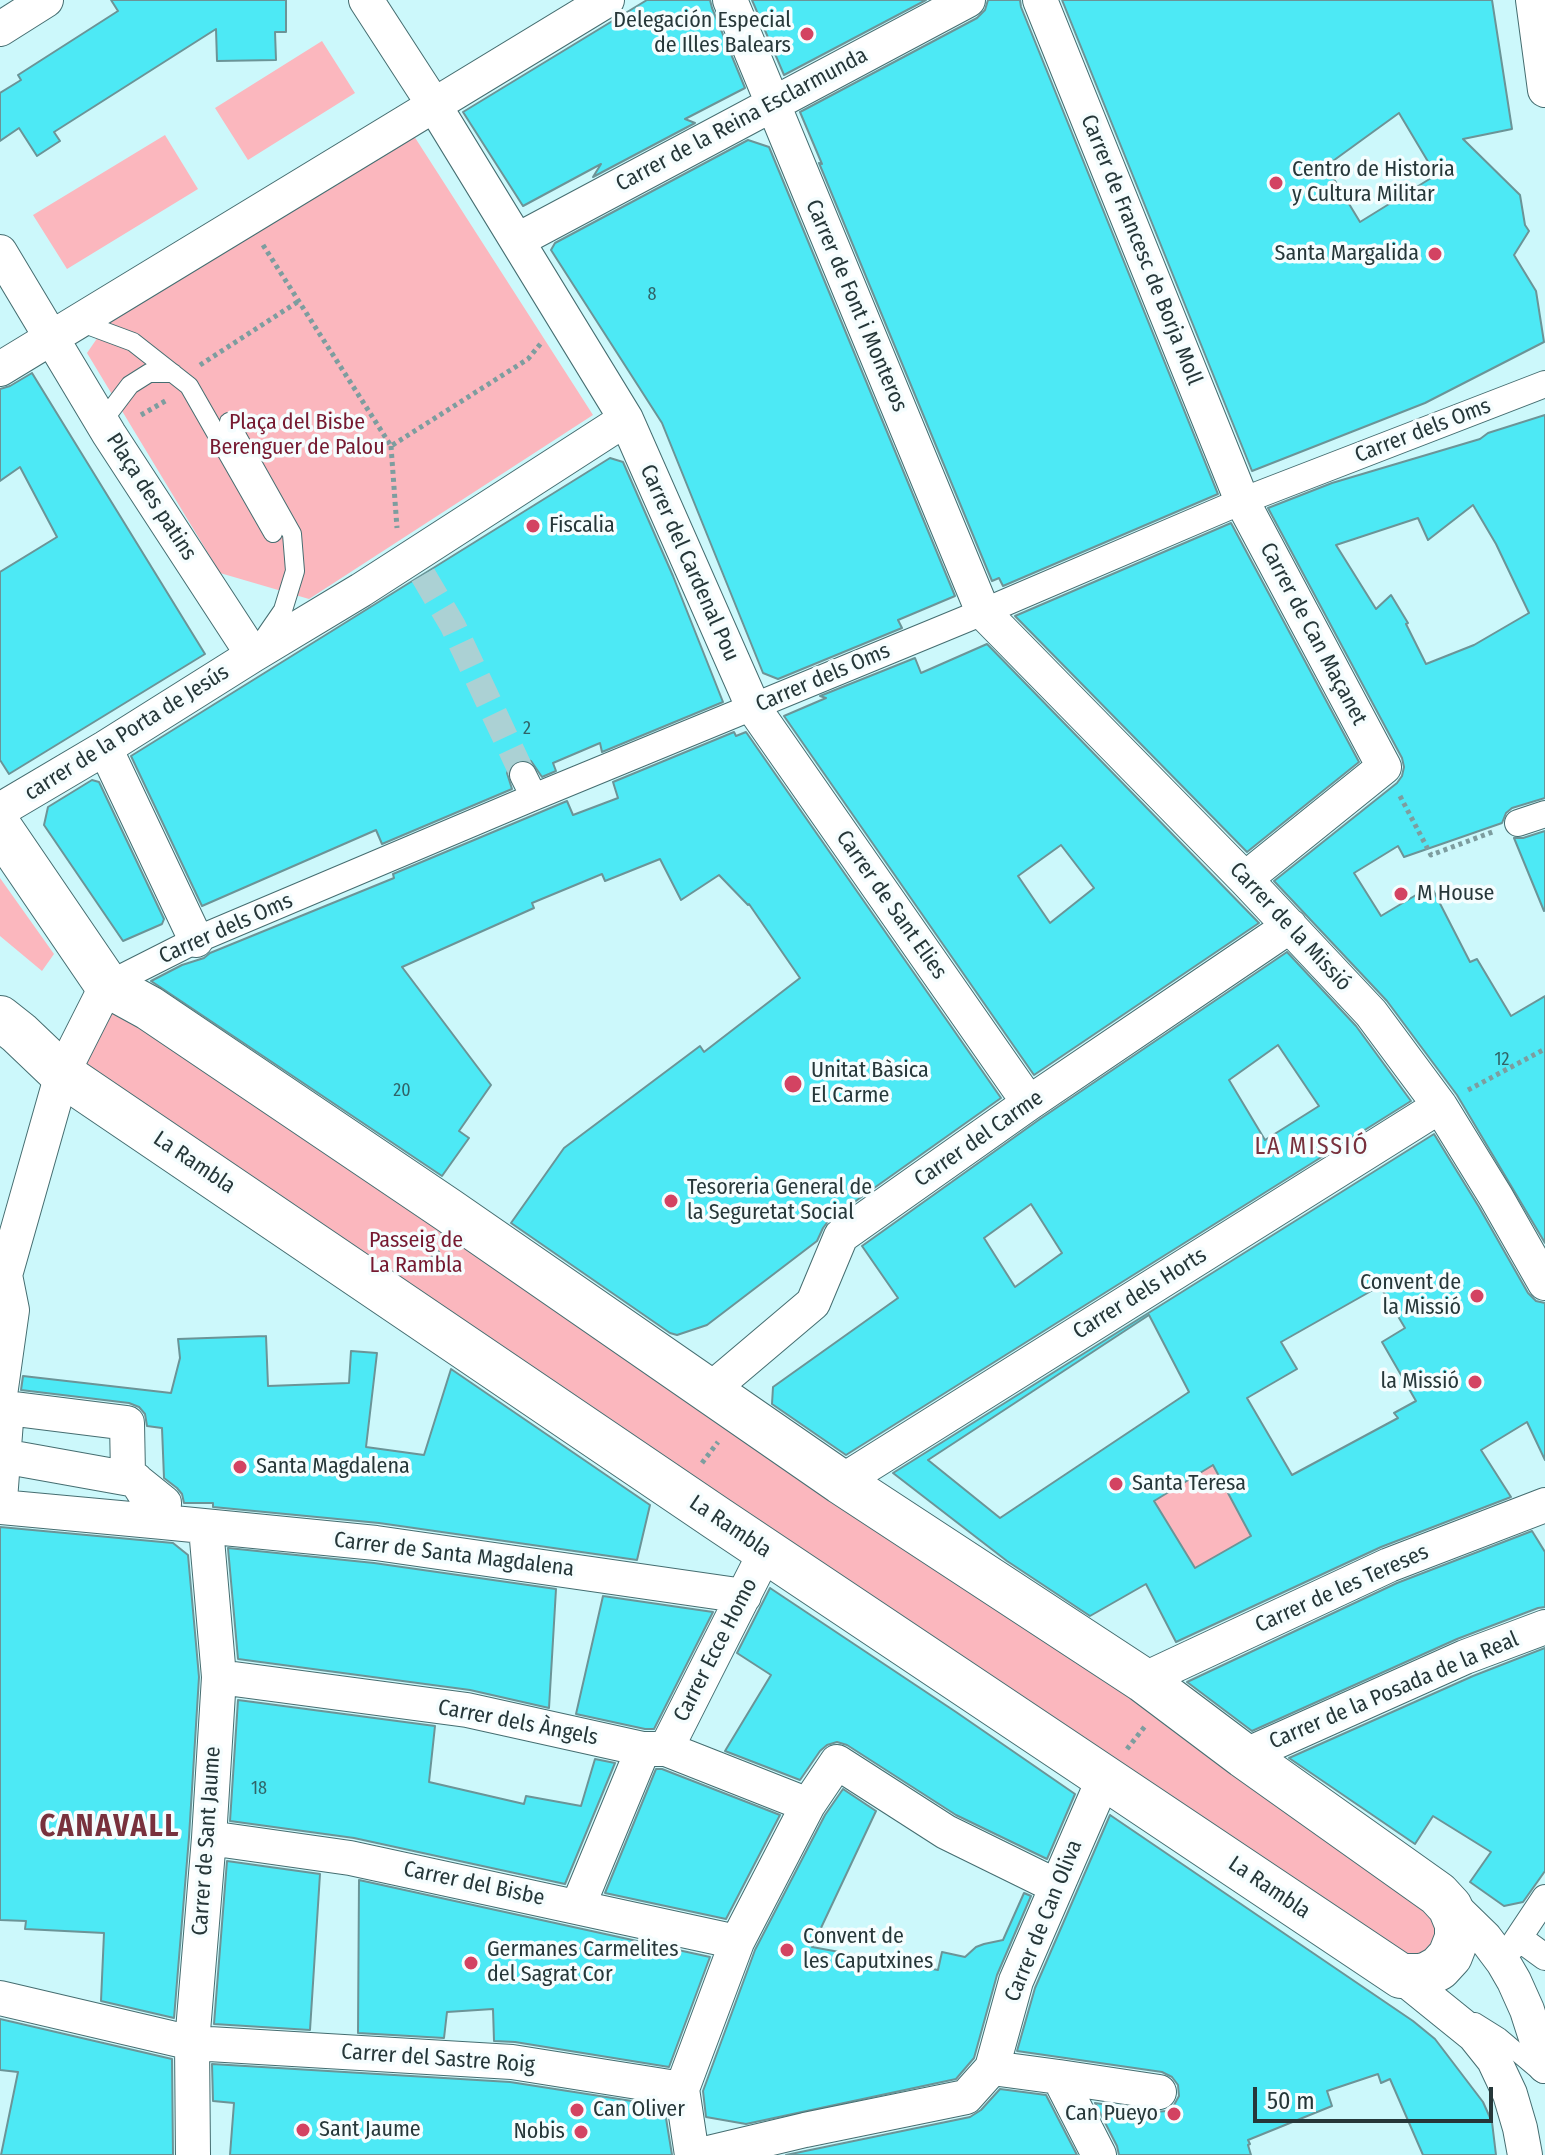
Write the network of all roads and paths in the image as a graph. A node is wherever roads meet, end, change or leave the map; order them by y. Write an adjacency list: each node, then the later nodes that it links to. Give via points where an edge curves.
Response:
1 (46, 0): 8 (street)
2 (366, 0): 11 (street)
3 (607, 0): 11 (street)
4 (730, 0): 10 (street, Carrer de Font i Monteros)
5 (968, 0): 10 (street, Carrer de la Reina Esclarmunda)
6 (1040, 0): 24 (street, Carrer de Francesc de Borja Moll)
7 (1533, 0): 9 (street)
8 (0, 29)
9 (1545, 90)
10 (772, 103): 12 (street, Carrer de la Reina Esclarmunda); 27 (street, Carrer de Font i Monteros)
11 (434, 105): 12 (street); 16 (street)
12 (518, 240): 15 (street)
13 (261, 242): 23 (path)
14 (0, 252): 16 (street, Plaça des patins)
15 (565, 318): 20 (street); 23 (path, via 528,359)
16 (64, 331): 17 (street); 18 (lane, via 90,326 133,342); 21 (street, Plaça des patins)
17 (0, 369)
18 (173, 373): 21 (lane, via 149,373 130,385); 25 (lane, via 189,386)
19 (1545, 384): 24 (street, Carrer dels Oms)
20 (626, 419): 26 (street); 29 (street, Carrer del Cardenal Pou)
21 (102, 422): 28 (street, Plaça des patins)
22 (229, 422): 28 (lane, via 292,534 295,571 283,610)
23 (391, 446): 26 (path)
24 (1242, 501): 27 (street, Carrer dels Oms); 31 (street, Carrer de Can Maçanet)
25 (273, 533)
26 (412, 565): 28 (street)
27 (983, 612): 29 (street, Carrer dels Oms); 36 (street, Carrer de la Missió)
28 (253, 655): 30 (street, carrer de la Porta de Jesús)
29 (753, 707): 38 (street, Carrer dels Oms, via 529,786); 44 (street, Carrer de Sant Elies)
30 (105, 748): 32 (street, carrer de la Porta de Jesús); 38 (street)
31 (1384, 767): 34 (path, via 1431,855); 36 (street)
32 (0, 810)
33 (1545, 814): 34 (street)
34 (1518, 823)
35 (0, 828): 39 (street)
36 (1245, 879): 37 (street, Carrer de la Missió)
37 (1290, 926): 44 (street, Carrer del Carme); 45 (street, Carrer de la Missió, via 1371,1013)
38 (196, 940): 39 (street, Carrer dels Oms)
39 (107, 985): 42 (street); 46 (street, via 162,1016)
40 (0, 1018): 42 (street, La Rambla)
41 (1545, 1049): 43 (path)
42 (62, 1074): 47 (street); 49 (street, La Rambla)
43 (1474, 1087)
44 (1029, 1103): 51 (street, Carrer del Carme, via 841,1236 813,1303)
45 (1440, 1106): 48 (street, Carrer de la Missió); 54 (street, Carrer dels Horts)
46 (461, 1219): 49 (path); 51 (street)
47 (3, 1279): 50 (street, via 12,1310)
48 (1545, 1283)
49 (400, 1303): 55 (street, La Rambla)
50 (0, 1395)
51 (725, 1402): 54 (street); 55 (path)
52 (2, 1448): 53 (street, via 8,1457); 53 (street, via 7,1408 127,1423 128,1474); 56 (street)
53 (136, 1480): 59 (street, via 164,1503)
54 (841, 1482): 65 (street)
55 (679, 1492): 61 (street, La Rambla)
56 (0, 1500)
57 (1545, 1505): 65 (street, Carrer de les Tereses, via 1389,1565)
58 (0, 1507): 59 (street, Carrer de Santa Magdalena)
59 (163, 1522): 60 (street, Carrer de Santa Magdalena)
60 (206, 1528): 62 (street, Carrer de Santa Magdalena, via 376,1543); 64 (street, Carrer de Sant Jaume)
61 (766, 1551): 62 (street, Carrer Ecce Homo); 68 (street, La Rambla)
62 (744, 1596): 66 (street, Carrer Ecce Homo)
63 (1545, 1627): 67 (street, Carrer de la Posada de la Real)
64 (219, 1677): 66 (street, Carrer dels Àngels, via 467,1710); 70 (street, Carrer de Sant Jaume)
65 (1155, 1689): 67 (street); 68 (path)
66 (654, 1749): 69 (street, Carrer dels Àngels); 74 (street, Carrer Ecce Homo)
67 (1244, 1756): 72 (street)
68 (1104, 1778): 71 (street, Carrer de Can Oliva); 77 (street, La Rambla)
69 (808, 1805): 71 (street, via 837,1762 946,1832); 75 (street)
70 (209, 1838): 74 (street, Carrer del Bisbe, via 350,1858); 81 (street, Carrer de Sant Jaume)
71 (1056, 1886): 83 (street, Carrer de Can Oliva, via 1016,1981)
72 (1438, 1894): 77 (street, via 1455,1916 1455,1947 1435,1970); 78 (street, via 1485,1938)
73 (1545, 1898): 76 (street, via 1516,1942)
74 (578, 1906): 75 (street, Carrer del Bisbe)
75 (737, 1942): 86 (street)
76 (1545, 1957)
77 (1401, 1976): 84 (lane, via 1499,2037); 92 (street, via 1474,2035 1494,2060 1510,2094)
78 (1514, 1981): 80 (lane); 82 (street)
79 (0, 1998): 81 (street, Carrer del Sastre Roig)
80 (1542, 2001)
81 (192, 2043): 86 (street, Carrer del Sastre Roig, via 512,2062); 88 (street, Carrer de Sant Jaume)
82 (1545, 2066)
83 (992, 2068): 85 (street); 90 (street, via 966,2097)
84 (1545, 2076)
85 (1059, 2077): 87 (street); 91 (street)
86 (682, 2089): 89 (street)
87 (1159, 2092)
88 (193, 2155)
89 (692, 2155)
90 (700, 2155)
91 (1099, 2155)
92 (1525, 2155)

